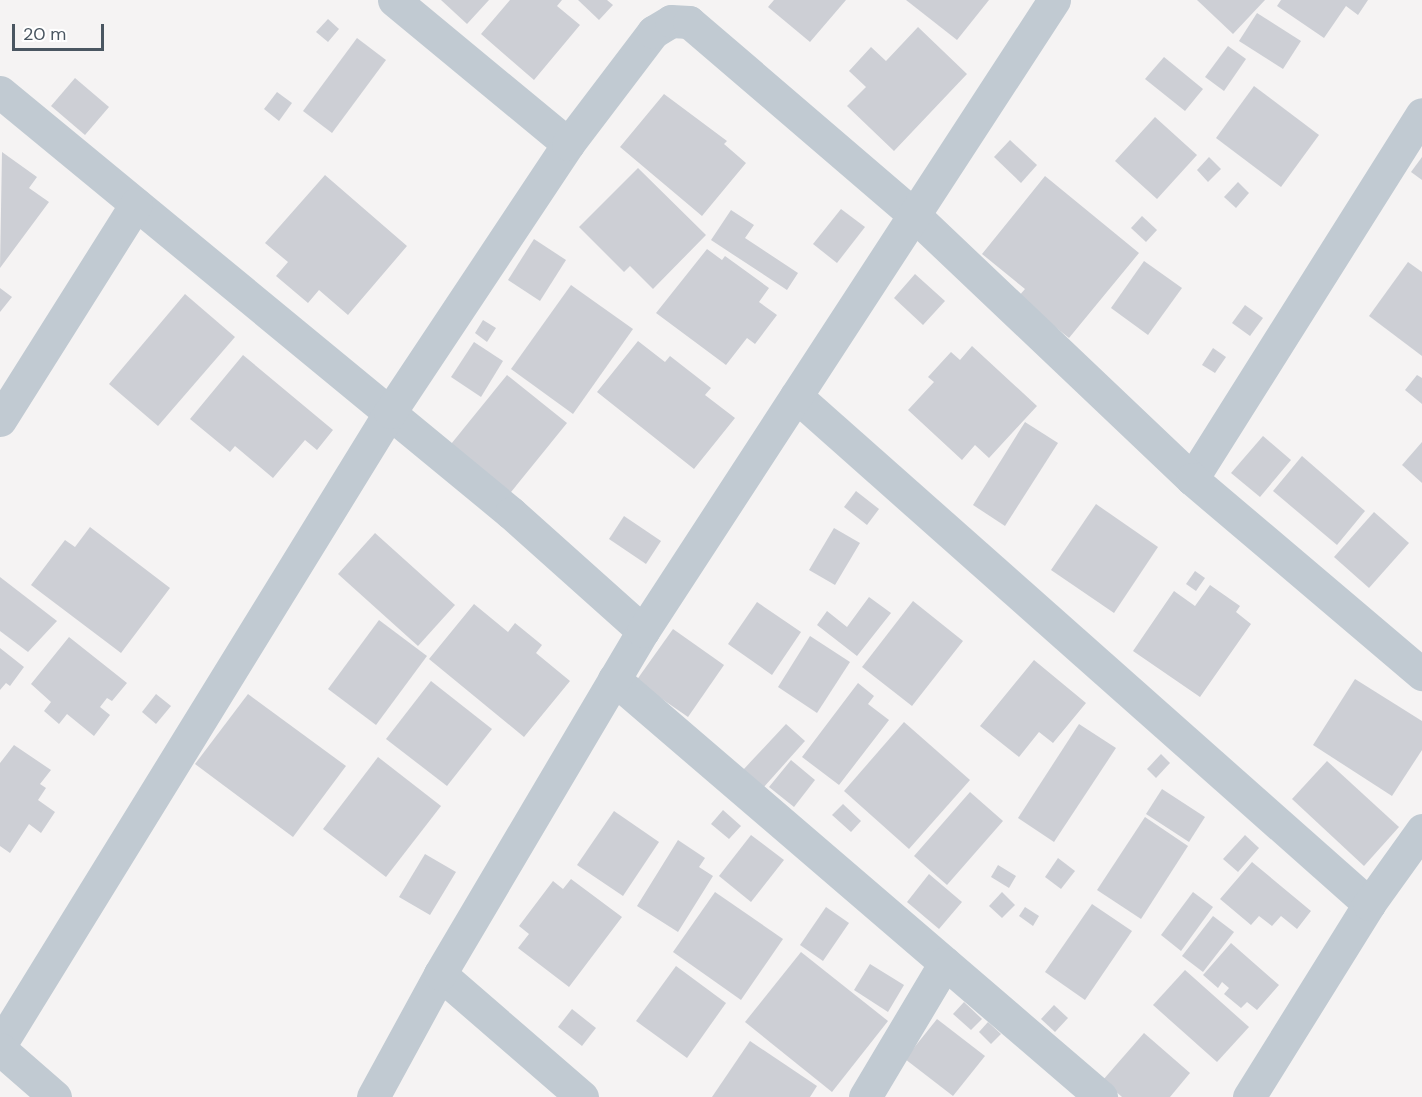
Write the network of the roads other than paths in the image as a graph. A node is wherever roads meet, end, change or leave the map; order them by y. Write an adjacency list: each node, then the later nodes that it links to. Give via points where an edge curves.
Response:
1 (394, 0): 5 (street)
2 (1054, 0): 7 (street)
3 (0, 92): 6 (street)
4 (1422, 114): 11 (street)
5 (568, 144): 7 (street, via 653,32 671,21 689,22); 9 (street)
6 (136, 204): 9 (street); 10 (street)
7 (915, 216): 8 (street); 11 (street)
8 (796, 396): 12 (street); 16 (street)
9 (390, 412): 12 (street); 19 (street)
10 (0, 420)
11 (1192, 479): 13 (street)
12 (643, 631): 14 (street)
13 (1422, 674)
14 (614, 679): 17 (street); 18 (street)
15 (1422, 830): 16 (street)
16 (1369, 904): 25 (street)
17 (945, 963): 23 (street); 24 (street)
18 (440, 974): 21 (street); 22 (street)
19 (0, 1047): 20 (street)
20 (55, 1097)
21 (373, 1097)
22 (582, 1097)
23 (866, 1097)
24 (1101, 1097)
25 (1249, 1097)

